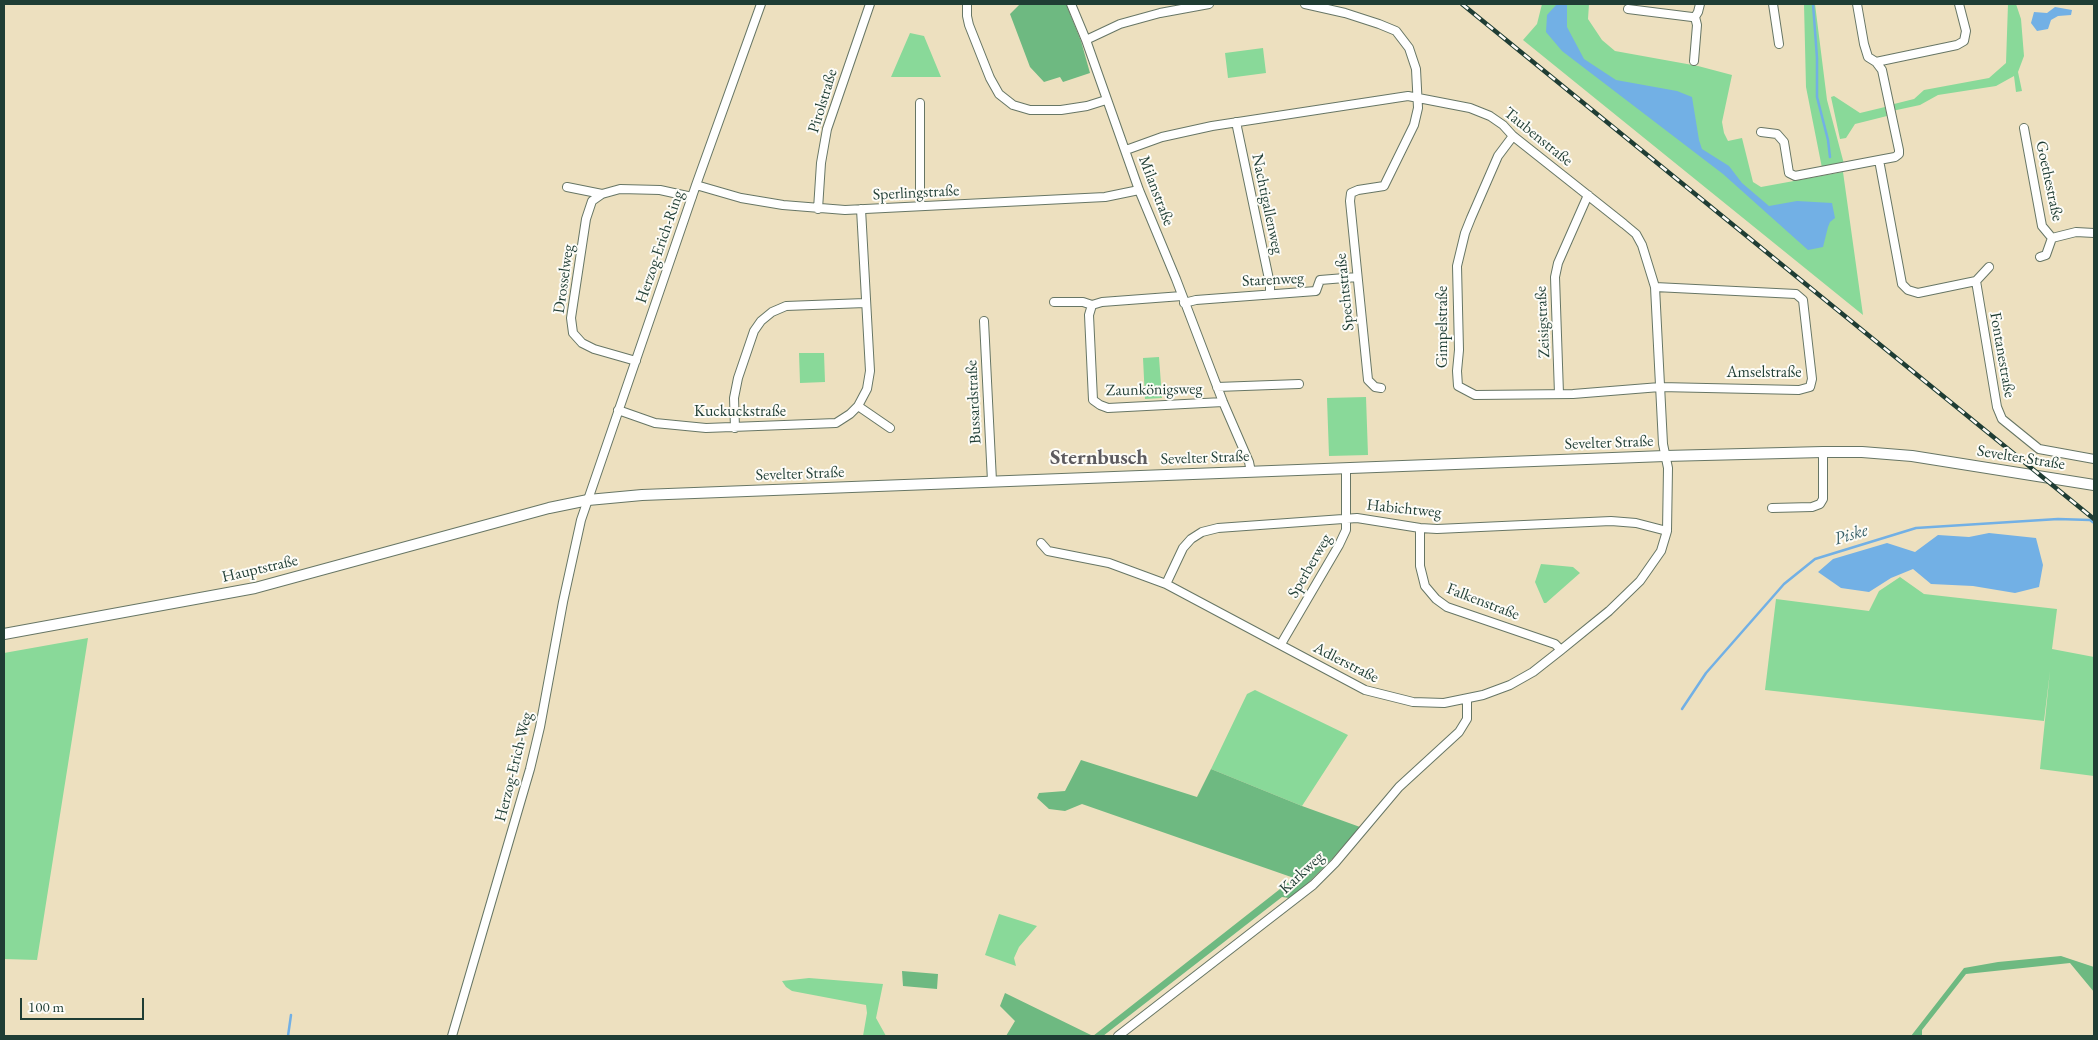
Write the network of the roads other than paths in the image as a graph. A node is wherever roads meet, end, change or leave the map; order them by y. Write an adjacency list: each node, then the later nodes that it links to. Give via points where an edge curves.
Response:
1 (760, 4): 28 (street, Herzog-Erich-Ring)
2 (870, 4): 35 (street, Pirolstraße, via 827,129)
3 (967, 4): 20 (street, via 969,25 990,78 999,94 1013,105 1030,110 1062,110)
4 (1071, 4): 15 (street, Milanstraße)
5 (1158, 4): 13 (street)
6 (1209, 4): 13 (street)
7 (1305, 4): 19 (street, via 1380,24 1396,32 1409,48 1416,69)
8 (1700, 4): 14 (street)
9 (1773, 4): 16 (street)
10 (1857, 4): 18 (street, via 1868,57)
11 (1959, 4): 18 (street, via 1966,30 1964,41)
12 (1628, 9): 14 (street)
13 (1160, 13): 15 (street, via 1120,24)
14 (1695, 16): 17 (street)
15 (1086, 40): 20 (street, Milanstraße)
16 (1779, 44)
17 (1694, 61)
18 (1876, 62): 27 (street, via 1882,70 1899,150 1895,157)
19 (1418, 97): 22 (street, Taubenstraße); 25 (street, Taubenstraße, via 1490,116); 41 (street, Spechtstraße, via 1414,125 1384,186 1351,193)
20 (1106, 100): 26 (street, Milanstraße)
21 (920, 103): 34 (street)
22 (1236, 122): 26 (street, Taubenstraße, via 1162,137); 44 (street, Nachtigallenweg)
23 (2024, 128): 38 (street, Goethestraße, via 2042,226)
24 (1761, 132): 27 (street, via 1777,134 1784,142 1789,173 1795,176)
25 (1513, 136): 32 (street, Taubenstraße); 55 (street, Gimpelstraße, via 1498,156 1471,218 1457,266 1458,386 1475,395)
26 (1126, 150): 30 (street, Milanstraße)
27 (1879, 160): 42 (street, via 1902,284 1918,293)
28 (696, 185): 33 (street, Herzog-Erich-Ring); 35 (street, Sperlingstraße, via 741,198)
29 (567, 187): 31 (street)
30 (1139, 190): 34 (street, Sperlingstraße, via 1106,197); 45 (street, Milanstraße)
31 (602, 194): 33 (street, via 640,188); 50 (street, Drosselweg, via 592,201 586,219 571,318 573,333 594,349)
32 (1588, 195): 43 (street, Taubenstraße, via 1636,234); 55 (street, Zeisigstraße, via 1555,277)
33 (692, 198): 50 (street, Herzog-Erich-Ring)
34 (920, 206): 36 (street, Sperlingstraße)
35 (818, 209): 36 (street, Sperlingstraße)
36 (861, 209): 47 (street, Kuckuckstraße)
37 (2094, 233): 38 (street, Goethestraße, via 2076,232)
38 (2052, 238): 39 (street, Goethestraße, via 2046,255)
39 (2040, 257)
40 (1989, 267): 42 (street)
41 (1357, 277): 44 (street, Starenweg, via 1320,280 1316,291); 54 (street, Spechtstraße, via 1368,380)
42 (1976, 281): 63 (street, Fontanestraße, via 1997,407 2002,419 2039,449)
43 (1655, 288): 53 (street, Taubenstraße); 53 (street, Amselstraße, via 1796,294 1803,300 1812,379 1810,387 1800,390)
44 (1270, 293): 45 (street, Starenweg)
45 (1183, 300): 48 (street); 52 (street, Milanstraße)
46 (1054, 302): 48 (street)
47 (865, 303): 57 (street, Kuckuckstraße, via 870,371 867,390); 59 (street, via 786,306 761,321 754,331 738,378 734,398)
48 (1092, 305): 56 (street, Zaunkönigsweg, via 1089,315 1093,400 1100,406)
49 (984, 321): 66 (street, Bussardstraße)
50 (636, 361): 58 (street, Herzog-Erich-Ring)
51 (1299, 384): 52 (street)
52 (1217, 387): 56 (street, Milanstraße)
53 (1660, 387): 55 (street, Gimpelstraße); 62 (street, Taubenstraße)
54 (1381, 388)
55 (1559, 394)
56 (1223, 402): 65 (street, Milanstraße)
57 (858, 406): 59 (street, Kuckuckstraße, via 836,423); 60 (street)
58 (618, 410): 59 (street, Kuckuckstraße, via 655,423); 68 (street, Herzog-Erich-Ring)
59 (735, 428)
60 (890, 428)
61 (1823, 452): 62 (street, Sevelter Straße); 67 (street, Sevelter Straße, via 1912,456); 69 (street, via 1820,504)
62 (1665, 456): 64 (street, Sevelter Straße); 73 (street, Adlerstraße, via 1668,468)
63 (2094, 459)
64 (1346, 468): 65 (street, Sevelter Straße); 71 (street, Sperberweg)
65 (1251, 472): 66 (street, Sevelter Straße)
66 (992, 481): 68 (street, Sevelter Straße)
67 (2094, 485)
68 (588, 500): 70 (street, Sevelter Straße); 80 (street, Herzog-Erich-Weg, via 563,602 532,760)
69 (1772, 508)
70 (519, 515): 76 (street, Hauptstraße, via 255,588)
71 (1347, 518): 72 (street, Habichtweg); 75 (street, Habichtweg, via 1202,532 1183,548); 77 (street, Sperberweg, via 1339,545)
72 (1420, 528): 73 (street, Habichtweg, via 1611,521); 78 (street, Falkenstraße, via 1420,566 1426,586 1436,599 1447,606 1555,644)
73 (1667, 531): 78 (street, Adlerstraße, via 1661,551 1640,581)
74 (1041, 543): 75 (street, Adlerstraße, via 1048,551 1109,563)
75 (1166, 584): 77 (street, Adlerstraße)
76 (4, 634)
77 (1280, 644): 79 (street, Adlerstraße, via 1349,682 1380,695 1413,702 1444,703)
78 (1561, 650): 79 (street, Adlerstraße, via 1510,685)
79 (1467, 699): 81 (street, Karkweg, via 1467,719 1459,732 1385,802 1312,885)
80 (452, 1036)
81 (1118, 1036)

